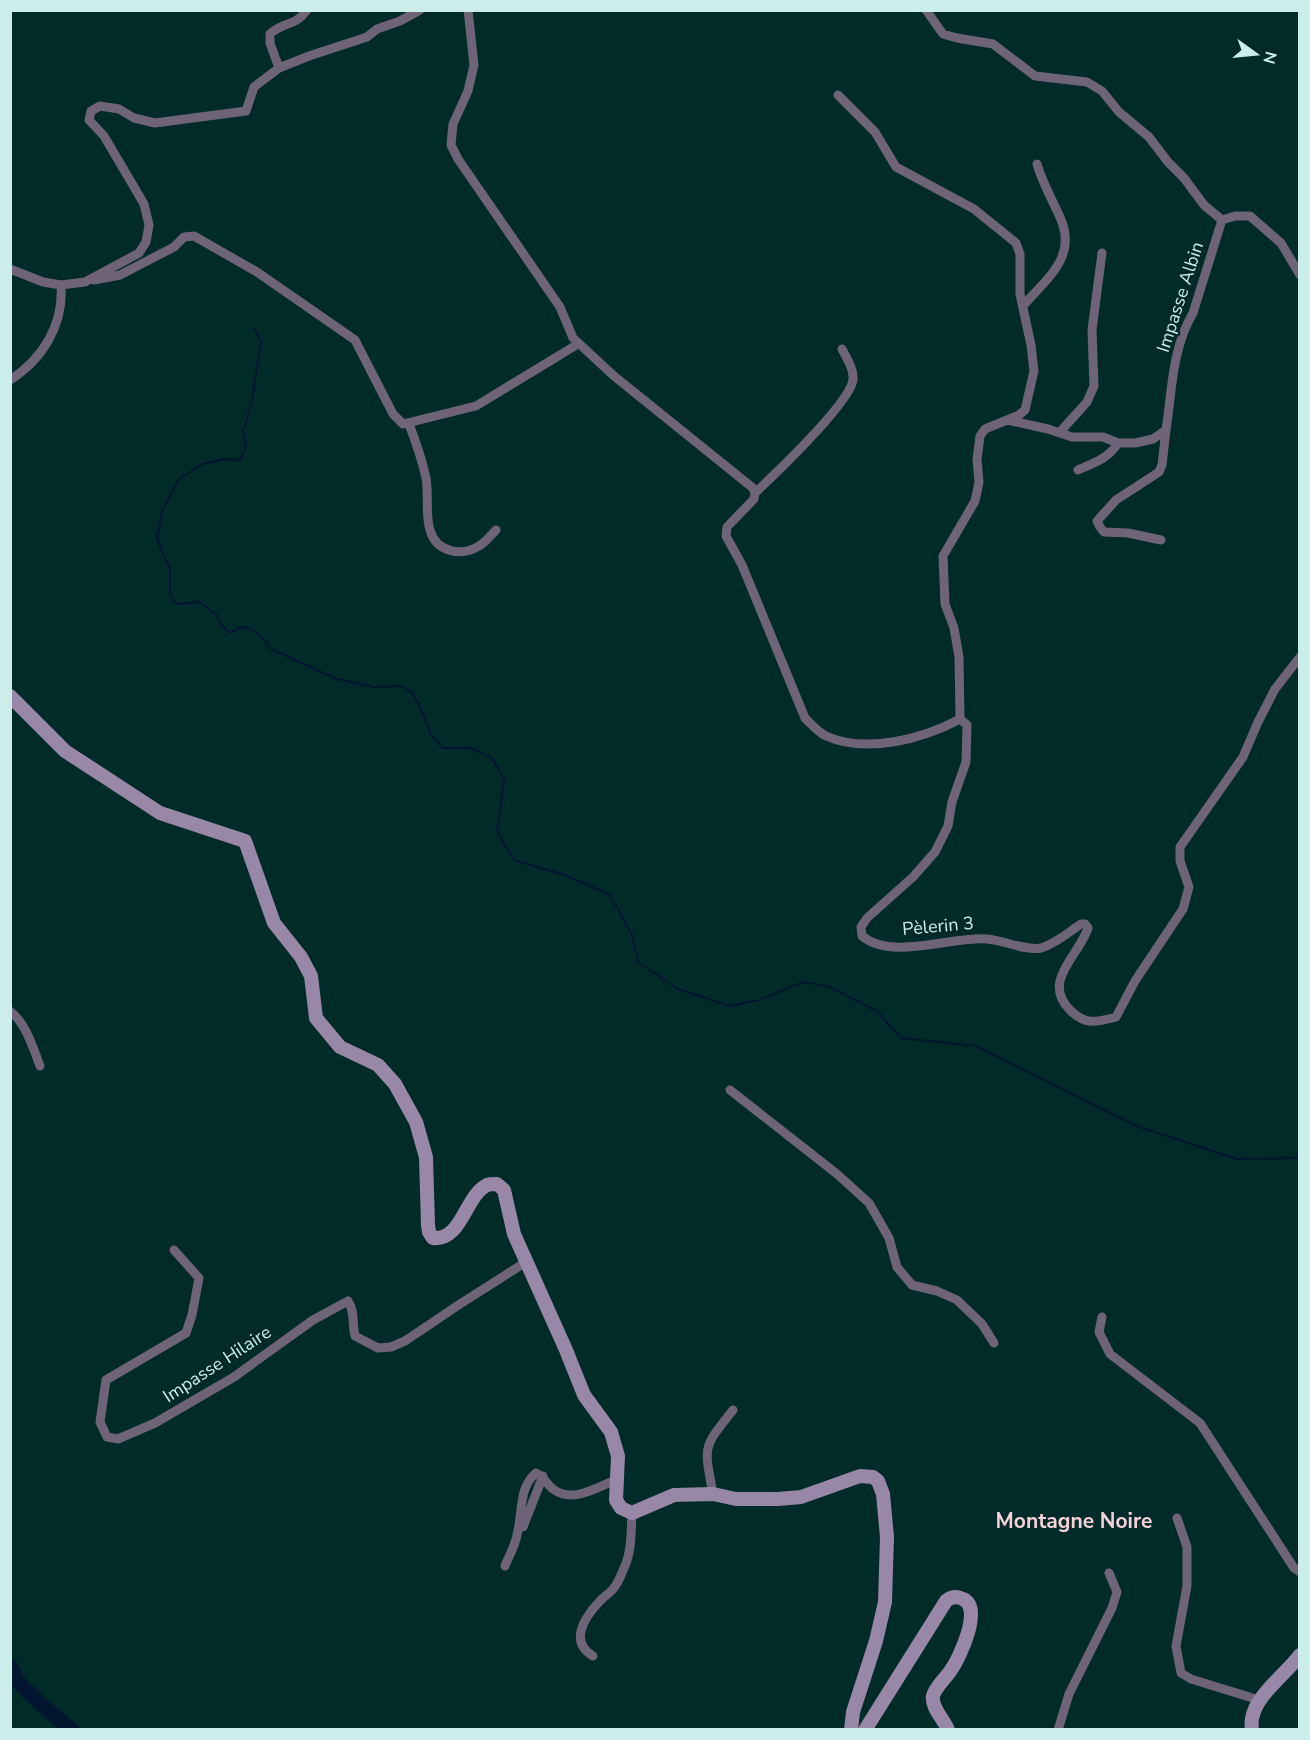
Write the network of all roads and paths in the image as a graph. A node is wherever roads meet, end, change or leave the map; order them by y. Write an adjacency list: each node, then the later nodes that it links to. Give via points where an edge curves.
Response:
1 (307, 10): 5 (street, via 300,21 277,27 270,34)
2 (420, 10): 5 (street, via 376,28 368,37)
3 (468, 10): 15 (street, via 474,65 468,91 453,124 451,145 560,308)
4 (926, 10): 8 (street, via 943,34 993,44 1035,76 1094,84 1149,137 1204,205)
5 (279, 68): 12 (street, via 254,87 246,111 155,123 119,109 100,106 91,111 89,120 104,136 144,204 149,225 139,253)
6 (838, 95): 14 (street, via 875,132 896,167 974,209 1016,243)
7 (1036, 164): 14 (street, via 1064,226 1066,243 1055,270)
8 (1222, 220): 11 (street, via 1250,216 1281,243); 20 (street, Impasse Albin, via 1180,344)
9 (1102, 253): 21 (street, via 1092,330 1094,386 1087,402)
10 (10, 269): 13 (street)
11 (1299, 275)
12 (85, 282): 13 (street); 19 (street, via 120,275 174,247 184,237 194,236 257,272 355,340 393,414 403,424)
13 (61, 285): 17 (street, via 53,333 38,357)
14 (1023, 306): 18 (street, via 1034,371 1025,410)
15 (578, 344): 19 (street, via 476,406); 24 (street)
16 (842, 349): 24 (street, via 853,378 845,397 790,461)
17 (10, 380)
18 (1007, 420): 21 (street); 29 (street, via 993,424 980,436 975,501 943,556 945,604 954,628 958,657)
19 (409, 424): 25 (street, via 426,478 430,531 435,540 443,549 464,551 481,545)
20 (1166, 430): 22 (street, via 1153,439); 26 (street, Impasse Albin, via 1159,472 1116,500 1097,521 1104,532)
21 (1059, 434): 22 (street, via 1102,437)
22 (1118, 443): 23 (street, via 1102,460)
23 (1078, 470)
24 (755, 493): 29 (street, via 727,527 726,536 742,565 805,718 824,735 850,742 884,744 938,731)
25 (496, 530)
26 (1161, 540)
27 (1299, 657): 29 (street, Pèlerin 3, via 1275,689 1243,757 1180,847 1180,861 1190,887 1183,909 1116,1017 1092,1023 1077,1017 1062,1003 1059,989 1061,975 1085,937 1085,924 1041,948 989,939 902,947 871,943 862,936 861,927 867,918 913,877 935,852 948,826 966,762 967,725)
28 (10, 696): 34 (street, via 65,751 160,813 245,841 274,923 311,976 316,1018 340,1047 378,1065 395,1084 416,1122 426,1157 429,1232 433,1238 450,1234 486,1185 497,1184 504,1190 514,1234)
29 (960, 719)
30 (10, 1011): 31 (street, via 30,1041)
31 (40, 1066)
32 (730, 1090): 36 (street, via 869,1203 890,1238 897,1267 912,1285 957,1300 982,1324)
33 (174, 1250): 34 (street, Impasse Hilaire, via 199,1278 186,1333 106,1380 100,1422 107,1437 118,1439 155,1423 234,1377 313,1320 348,1301 353,1308 356,1336 378,1348 391,1347)
34 (526, 1262): 39 (street, via 584,1395 611,1432 618,1456)
35 (1102, 1317): 45 (street, via 1099,1332 1110,1354 1200,1423)
36 (994, 1343)
37 (733, 1410): 40 (street, via 707,1447)
38 (543, 1476): 39 (street, via 553,1489 568,1496 585,1494); 43 (street); 44 (street, via 536,1473 523,1490 517,1538)
39 (616, 1480): 41 (street, via 616,1500 621,1508)
40 (713, 1494): 41 (street, via 674,1495); 50 (street, via 736,1500 801,1497 860,1476 878,1481 887,1537 885,1602)
41 (632, 1512): 48 (street, via 626,1566 613,1590 586,1619 580,1634 584,1651)
42 (1177, 1518): 49 (street, via 1187,1547 1187,1586 1176,1646 1180,1673)
43 (522, 1530)
44 (505, 1566)
45 (1299, 1572)
46 (1109, 1573): 53 (street, via 1117,1592 1112,1608 1073,1686)
47 (1299, 1655): 49 (street)
48 (593, 1656)
49 (1259, 1700): 54 (street, via 1251,1720)
50 (851, 1730)
51 (865, 1730): 52 (street, via 946,1601 954,1597 967,1601 971,1610 961,1653 933,1696)
52 (948, 1730)
53 (1058, 1730)
54 (1252, 1730)

